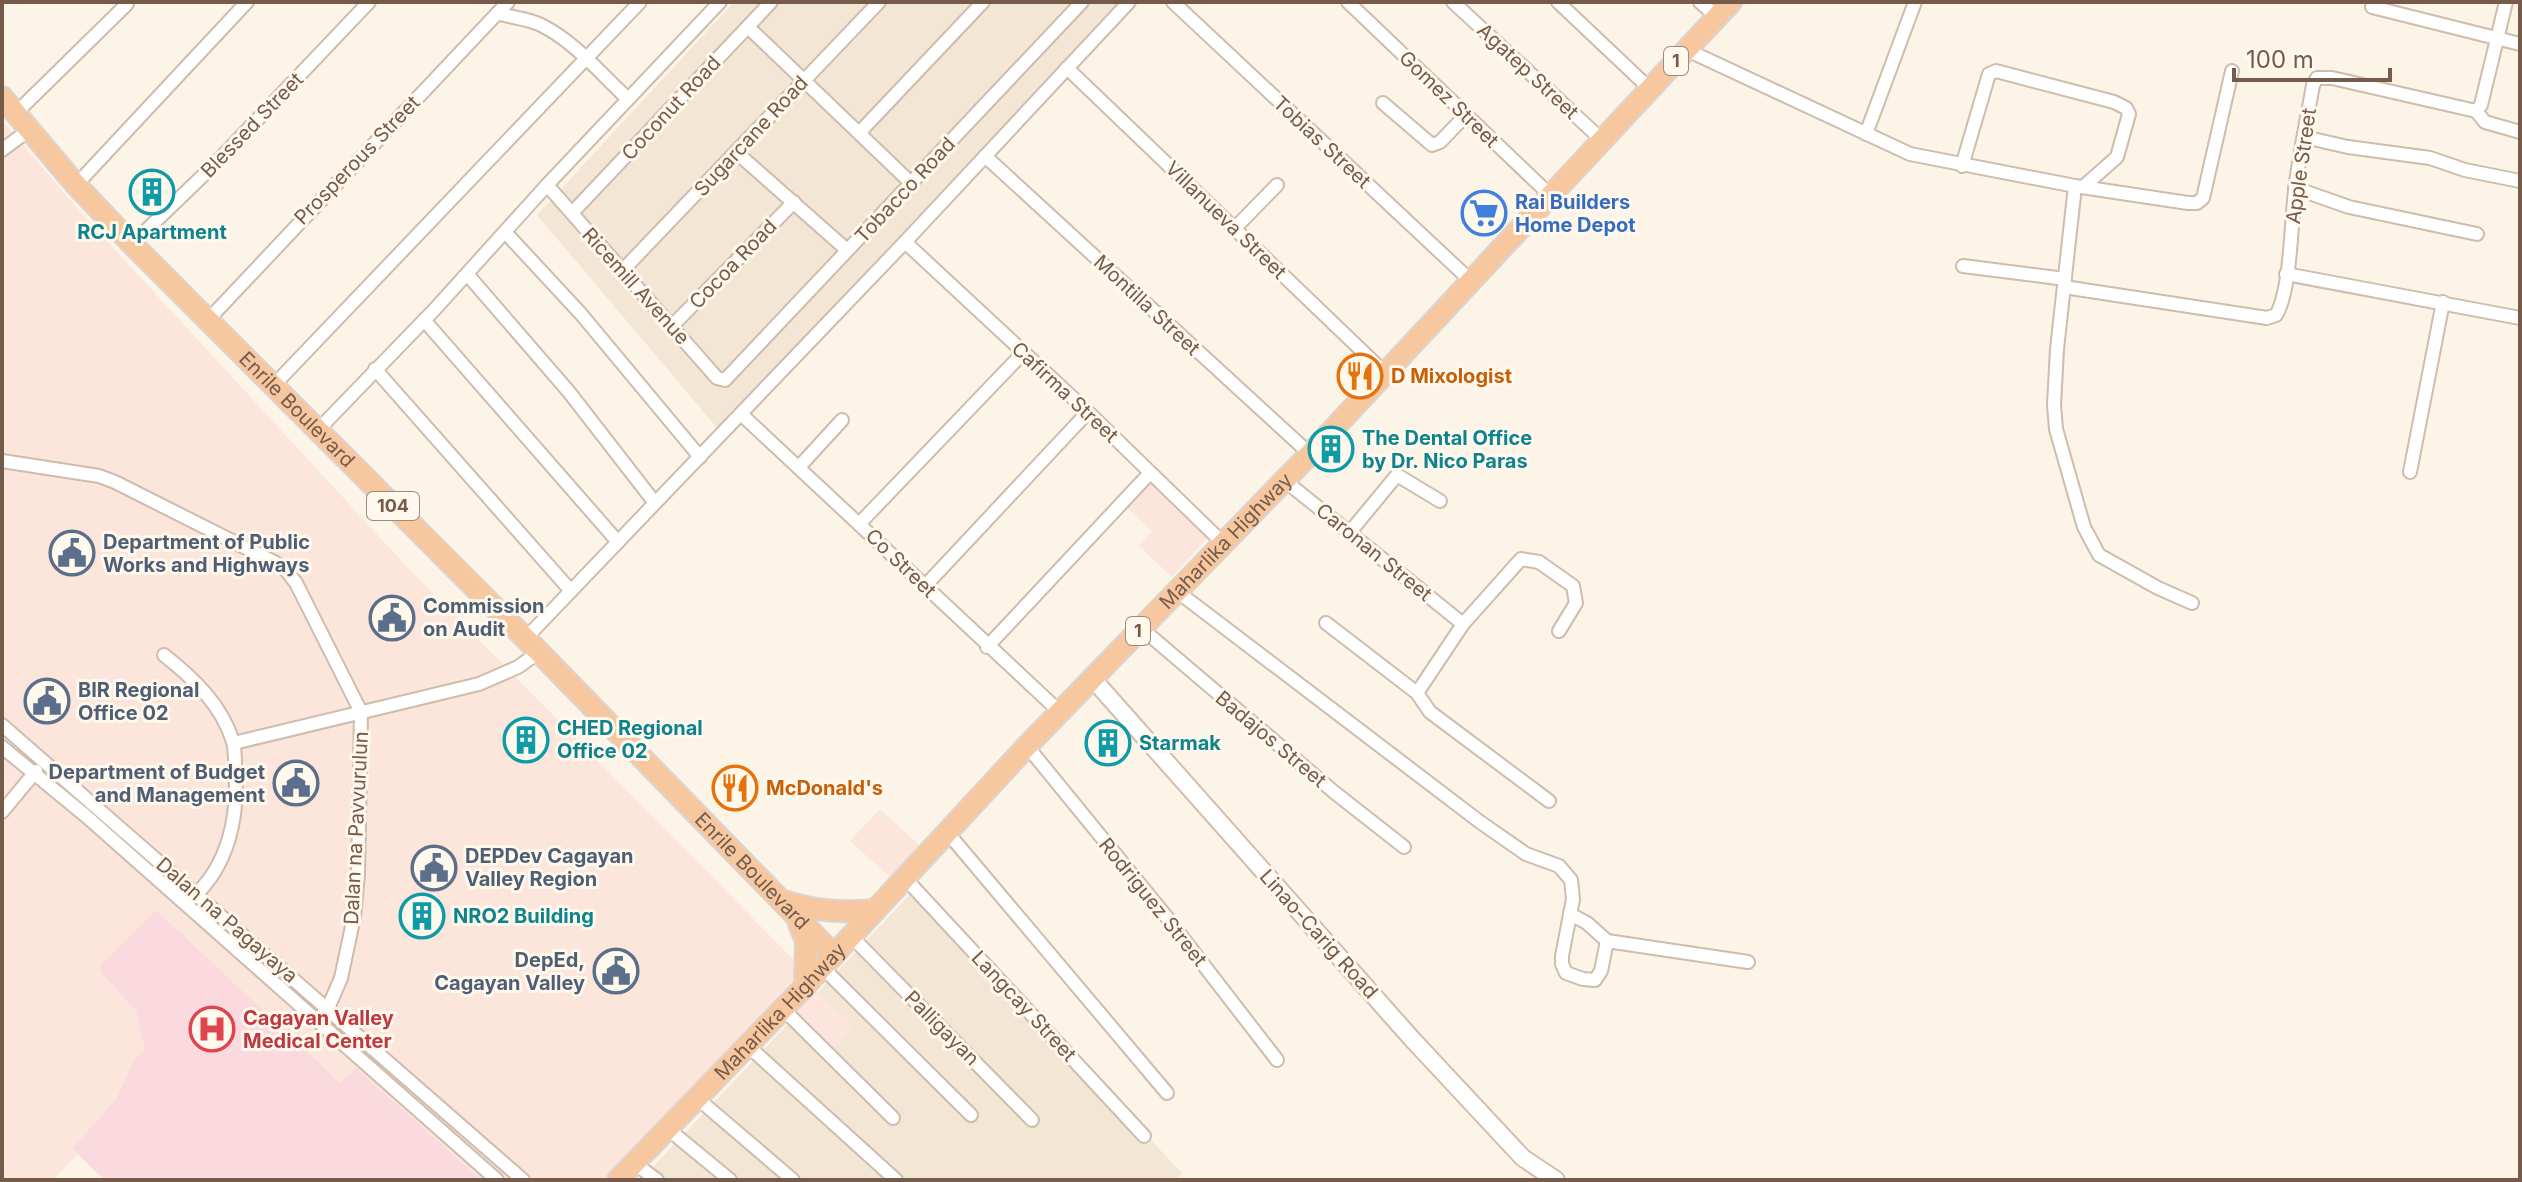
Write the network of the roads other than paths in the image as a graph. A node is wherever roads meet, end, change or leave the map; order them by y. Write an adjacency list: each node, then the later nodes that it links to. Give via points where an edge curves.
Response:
1 (247, 2): 51 (street)
2 (369, 2): 63 (street, Blessed Street)
3 (508, 2): 22 (street, Prosperous Street)
4 (640, 2): 28 (street)
5 (720, 2): 34 (street)
6 (771, 2): 24 (street, Coconut Road)
7 (879, 2): 31 (street, Sugarcane Road)
8 (983, 2): 41 (street)
9 (1082, 2): 50 (street, Tobacco Road)
10 (1129, 2): 29 (street)
11 (1173, 2): 69 (street, Tobias Street)
12 (1348, 2): 38 (street, Gomez Street)
13 (1453, 2): 44 (street, Agatep Street)
14 (1558, 2): 32 (street)
15 (1700, 2): 23 (street)
16 (1731, 2): 23 (highway, Maharlika Highway / 1)
17 (1915, 2): 42 (street)
18 (2506, 2): 25 (street)
19 (127, 4): 37 (street)
20 (2372, 7): 21 (street)
21 (2394, 7): 25 (street)
22 (498, 13): 28 (street, via 540,24); 73 (street, Prosperous Street)
23 (1717, 17): 27 (highway, Maharlika Highway / 1)
24 (748, 27): 31 (street); 58 (street, Coconut Road)
25 (2496, 39): 26 (street); 36 (street)
26 (2520, 44)
27 (1687, 50): 32 (highway, Maharlika Highway / 1); 42 (street)
28 (586, 59): 34 (street); 80 (street)
29 (1067, 68): 47 (street); 59 (street, Villanueva Street)
30 (2232, 71): 54 (street, via 2200,202)
31 (804, 80): 41 (street); 46 (street, Sugarcane Road)
32 (1650, 89): 44 (highway, Maharlika Highway / 1)
33 (2, 97): 37 (highway, Enrile Boulevard / 104)
34 (628, 99): 52 (street)
35 (1383, 103): 38 (street, via 1432,145)
36 (2476, 111): 40 (street, via 2485,122); 43 (street, Apple Street, via 2321,76 2313,85)
37 (16, 113): 39 (highway, Enrile Boulevard / 104)
38 (1466, 115): 56 (street, Gomez Street)
39 (29, 130): 45 (street); 51 (highway, Enrile Boulevard / 104)
40 (2520, 132)
41 (859, 133): 50 (street)
42 (1866, 134): 48 (street, via 1910,154)
43 (2304, 137): 49 (street, via 2430,158); 55 (street, Apple Street)
44 (1603, 139): 56 (highway, Maharlika Highway / 1)
45 (2, 150)
46 (736, 152): 57 (street); 66 (street, Sugarcane Road)
47 (985, 156): 62 (street); 85 (street, Montilla Street)
48 (1962, 166): 54 (street); 54 (street, via 1989,74 1996,71 2126,108 2129,114 2117,157)
49 (2520, 181)
50 (911, 183): 64 (street, Tobacco Road)
51 (76, 185): 63 (highway, Enrile Boulevard / 104)
52 (547, 185): 58 (street, Ricemill Avenue); 60 (street)
53 (1277, 185): 59 (street)
54 (2079, 187): 70 (street)
55 (2295, 188): 61 (street, via 2349,207); 68 (street, Apple Street)
56 (1550, 195): 69 (highway, Maharlika Highway / 1)
57 (794, 202): 64 (street); 75 (street, Cocoa Road)
58 (572, 213): 66 (street, Ricemill Avenue)
59 (1235, 228): 78 (street, Villanueva Street)
60 (505, 232): 67 (street); 86 (street)
61 (2477, 234)
62 (905, 242): 76 (street, Cafirma Street); 82 (street)
63 (132, 244): 73 (highway, Enrile Boulevard / 104)
64 (847, 250): 79 (street, Tobacco Road)
65 (1963, 266): 70 (street)
66 (623, 270): 75 (street, Ricemill Avenue)
67 (467, 274): 74 (street); 93 (street)
68 (2286, 274): 70 (street, Apple Street, via 2279,312 2267,318); 71 (street)
69 (1471, 281): 78 (highway, Maharlika Highway / 1)
70 (2065, 283): 101 (street, via 2054,418 2090,542 2099,555 2124,571)
71 (2443, 302): 72 (street); 89 (street)
72 (2520, 318)
73 (208, 320): 80 (highway, Enrile Boulevard / 104)
74 (424, 320): 77 (street); 96 (street)
75 (672, 326): 79 (street, Ricemill Avenue, via 717,378)
76 (1023, 353): 81 (street, Cafirma Street); 94 (street)
77 (375, 369): 84 (street); 99 (street)
78 (1384, 372): 85 (highway, Maharlika Highway / 1)
79 (728, 378)
80 (274, 385): 84 (highway, Enrile Boulevard / 104)
81 (1088, 412): 90 (street, Cafirma Street); 98 (street)
82 (741, 414): 86 (street); 88 (street, Co Street)
83 (842, 420): 88 (street)
84 (318, 430): 106 (highway, Enrile Boulevard / 104)
85 (1310, 454): 91 (highway, Maharlika Highway / 1)
86 (700, 457): 93 (street)
87 (2, 461): 111 (street, Dalan na Pavvurulun, via 115,482 286,570)
88 (799, 467): 94 (street, Co Street)
89 (2410, 472)
90 (1150, 473): 97 (street, Cafirma Street); 107 (street)
91 (1284, 480): 95 (street, Caronan Street); 97 (highway, Maharlika Highway / 1)
92 (1440, 501): 95 (street, via 1397,475)
93 (655, 503): 96 (street)
94 (860, 523): 98 (street, Co Street)
95 (1350, 532): 103 (street, Caronan Street)
96 (618, 542): 99 (street)
97 (1223, 543): 100 (highway, Maharlika Highway / 1)
98 (925, 586): 107 (street, Co Street)
99 (571, 591): 106 (street)
100 (1178, 592): 104 (highway, Maharlika Highway / 1); 128 (street, via 1490,829 1526,854 1562,868 1573,887)
101 (2192, 603)
102 (1326, 623): 110 (street)
103 (1463, 624): 105 (street, via 1526,558 1573,586 1576,603); 110 (street)
104 (1141, 628): 109 (highway, Maharlika Highway / 1); 122 (street, Badajos Street)
105 (1559, 631)
106 (532, 645): 111 (street, via 518,667 479,684); 126 (highway, Enrile Boulevard / 104)
107 (987, 647): 112 (street, Co Street)
108 (164, 655): 114 (street, via 202,688)
109 (1092, 678): 112 (highway, Maharlika Highway / 1); 154 (main road, Linao-Carig Road, via 1412,1039 1523,1158)
110 (1417, 693): 119 (street, via 1430,712)
111 (361, 712): 114 (street); 134 (street, Dalan na Pavvurulun, via 354,917 341,978)
112 (1061, 713): 115 (highway, Maharlika Highway / 1)
113 (2, 725): 117 (street, Dalan na Pagayaya)
114 (234, 743): 124 (street, via 231,835)
115 (1027, 746): 121 (highway, Maharlika Highway / 1); 138 (street, Rodriguez Street)
116 (2, 747): 118 (street, Dalan na Pagayaya)
117 (43, 762): 118 (street); 124 (street, Dalan na Pagayaya)
118 (33, 775): 120 (street); 125 (street, Dalan na Pagayaya)
119 (1549, 801)
120 (2, 812)
121 (947, 832): 123 (highway, Maharlika Highway / 1); 139 (street)
122 (1404, 847)
123 (904, 877): 127 (highway, Maharlika Highway / 1); 145 (street, Langcay Street)
124 (197, 894): 125 (street); 134 (street, Dalan na Pagayaya)
125 (185, 904): 136 (street, Dalan na Pagayaya)
126 (784, 905): 127 (highway, via 835,913); 131 (highway, Enrile Boulevard / 104); 133 (highway, via 806,941)
127 (875, 910): 129 (highway, Maharlika Highway / 1)
128 (1570, 914): 130 (street); 130 (street, via 1562,956 1566,973 1595,980)
129 (851, 936): 131 (highway, Maharlika Highway / 1); 143 (street, Palligayan)
130 (1607, 941): 132 (street)
131 (828, 961): 133 (highway, Maharlika Highway / 1); 141 (street)
132 (1748, 962)
133 (805, 986): 135 (highway, Maharlika Highway / 1)
134 (328, 1008): 136 (street, Dalan na Pavvurulun); 148 (street, Dalan na Pagayaya)
135 (783, 1009): 137 (highway, Maharlika Highway / 1); 142 (street)
136 (317, 1021): 147 (street, Dalan na Pagayaya)
137 (747, 1045): 140 (highway, Maharlika Highway / 1); 153 (street)
138 (1277, 1060)
139 (1167, 1093)
140 (697, 1098): 144 (highway, Maharlika Highway / 1); 152 (street)
141 (971, 1115)
142 (893, 1118)
143 (1032, 1120)
144 (668, 1129): 146 (highway, Maharlika Highway / 1); 151 (street)
145 (1144, 1136)
146 (634, 1163): 149 (highway, Maharlika Highway / 1); 150 (street)
147 (497, 1180)
148 (523, 1180)
149 (618, 1180)
150 (657, 1180)
151 (730, 1180)
152 (793, 1180)
153 (896, 1180)
154 (1556, 1180)

